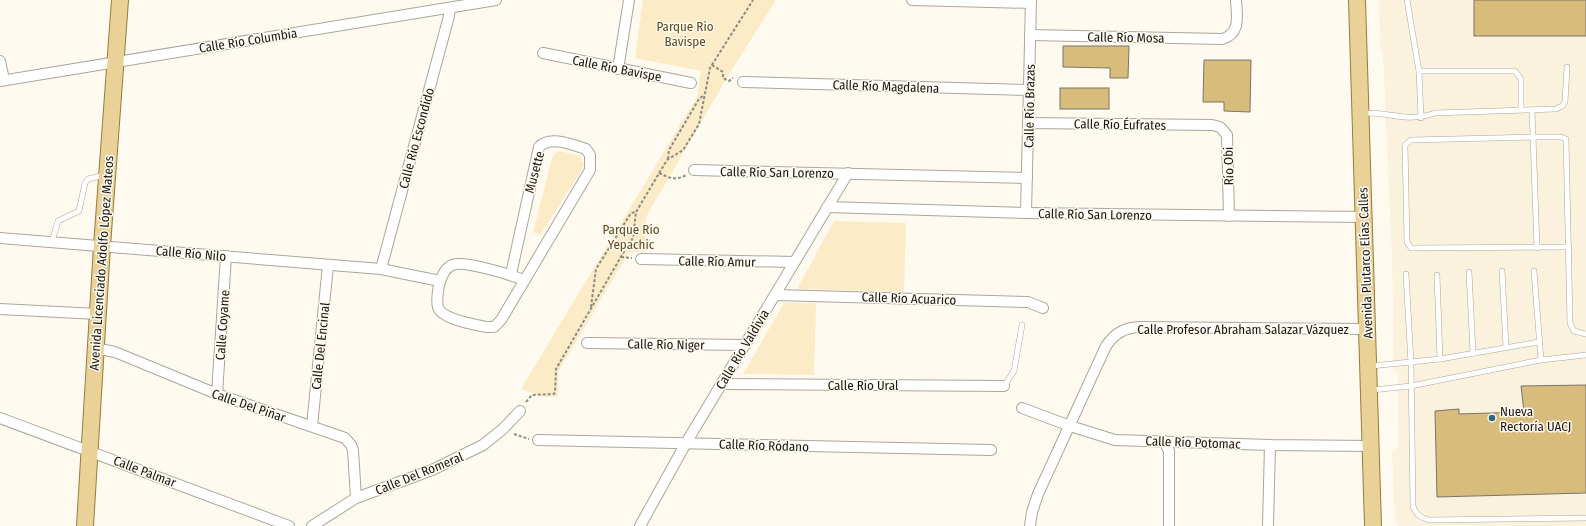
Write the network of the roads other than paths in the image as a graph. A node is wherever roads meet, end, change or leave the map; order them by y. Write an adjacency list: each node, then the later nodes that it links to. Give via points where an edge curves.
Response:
1 (120, 0): 12 (main road, Avenida Licenciado Adolfo López Mateos)
2 (496, 0): 9 (street, Calle Río Columbia)
3 (629, 0): 15 (street)
4 (912, 0): 8 (street)
5 (1236, 0): 10 (street, Calle Río Mosa, via 1237,28 1233,34 1222,39)
6 (1357, 0): 23 (main road, Avenida Plutarco Elías Calles)
7 (1407, 0): 16 (lane)
8 (1031, 2): 10 (street, Calle Río Brazas)
9 (450, 8): 12 (street, Calle Río Columbia); 45 (street, Calle Río Escondido)
10 (1030, 35): 20 (street, Calle Río Brazas)
11 (543, 53): 15 (street, Calle Río Bavispe)
12 (116, 61): 17 (street, Calle Río Columbia); 30 (main road, Avenida Licenciado Adolfo López Mateos)
13 (0, 62): 17 (street)
14 (1567, 66): 22 (lane, via 1566,96 1562,106 1556,109)
15 (618, 69): 19 (street, Calle Río Bavispe)
16 (1419, 71): 21 (lane, via 1515,71 1521,78); 24 (lane)
17 (2, 80)
18 (743, 82): 20 (street, Calle Río Magdalena)
19 (691, 83)
20 (1029, 90): 25 (street, Calle Río Brazas)
21 (1521, 109): 22 (lane); 24 (lane, via 1436,112)
22 (1532, 110): 27 (lane)
23 (1360, 114): 24 (lane, via 1380,113); 35 (main road, Avenida Plutarco Elías Calles)
24 (1421, 118)
25 (1028, 123): 26 (street, Calle Río Éufrates); 31 (street, Calle Río Brazas)
26 (1212, 125): 34 (street, Río Obi, via 1220,127 1227,135)
27 (1533, 137): 39 (lane, via 1566,139); 40 (lane); 40 (lane, via 1407,142 1407,242 1411,248 1417,250)
28 (694, 170): 29 (street, Calle Río San Lorenzo)
29 (848, 173): 31 (street, Calle Río San Lorenzo); 32 (street, Calle Río Valdivia)
30 (107, 175): 37 (lane, via 88,179 79,212 58,221); 38 (main road, Avenida Licenciado Adolfo López Mateos)
31 (1027, 178): 33 (street, Calle Río Brazas)
32 (828, 207): 33 (street, Calle Río San Lorenzo); 43 (street, Calle Río Valdivia)
33 (1026, 213): 34 (street, Calle Río San Lorenzo)
34 (1229, 216): 35 (street, Calle Río San Lorenzo)
35 (1363, 217): 59 (main road, Avenida Plutarco Elías Calles)
36 (0, 238): 37 (street, Calle Río Nilo)
37 (52, 242): 38 (street, Calle Río Nilo)
38 (102, 246): 41 (street, Calle Río Nilo); 57 (main road, Avenida Licenciado Adolfo López Mateos)
39 (1568, 247): 40 (lane); 60 (lane, via 1570,323 1574,331)
40 (1537, 248)
41 (226, 256): 44 (street, Calle Río Nilo); 76 (street, Calle Coyame)
42 (641, 259): 43 (street, Calle Río Amur)
43 (794, 262): 54 (street, Calle Río Valdivia)
44 (328, 265): 45 (street, Calle Río Nilo); 80 (street, Calle Del Encinal)
45 (381, 269): 53 (street)
46 (1502, 270): 64 (lane)
47 (1534, 271): 61 (lane)
48 (1469, 272): 66 (lane)
49 (510, 274): 52 (street, Musette); 52 (street, Musette, via 539,147 556,141 586,148 590,155 590,170); 53 (street, Musette, via 461,263 446,270)
50 (1406, 274): 70 (lane)
51 (1437, 275): 68 (lane)
52 (524, 280): 53 (street, Musette, via 501,320 494,327 445,315 438,308)
53 (440, 282)
54 (775, 295): 55 (street, Calle Río Acuarico, via 1028,302); 63 (street, Calle Río Valdivia)
55 (1043, 308)
56 (0, 309): 57 (street)
57 (98, 314): 65 (main road, Avenida Licenciado Adolfo López Mateos)
58 (1022, 325): 73 (lane, via 1014,371)
59 (1367, 329): 71 (main road, Avenida Plutarco Elías Calles); 81 (street, Calle Profesor Abraham Salazar Vázquez, via 1129,328 1120,331 1106,346)
60 (1586, 334)
61 (1539, 342): 64 (lane); 69 (lane)
62 (587, 343): 63 (street, Calle Río Niger)
63 (745, 345): 72 (street, Calle Río Valdivia)
64 (1506, 347): 66 (lane)
65 (95, 348): 76 (street, Calle Del Piñar, via 115,352); 87 (main road, Avenida Licenciado Adolfo López Mateos)
66 (1473, 353): 68 (lane)
67 (1586, 356): 69 (lane)
68 (1440, 359): 70 (lane)
69 (1541, 360): 74 (lane)
70 (1411, 364): 71 (lane); 74 (lane)
71 (1368, 366): 75 (main road, Avenida Plutarco Elías Calles)
72 (722, 384): 73 (street, Calle Río Ural); 84 (street, Calle Río Valdivia)
73 (1004, 386)
74 (1411, 386): 75 (lane); 90 (lane, via 1413,506 1421,518)
75 (1369, 390): 86 (main road, Avenida Plutarco Elías Calles)
76 (217, 394): 80 (street, Calle Del Piñar)
77 (1022, 408): 81 (street, Calle Río Potomac)
78 (520, 411): 89 (street, Calle Del Romeral, via 483,445 462,456)
79 (0, 418): 87 (street, Calle Palmar)
80 (312, 426): 89 (street, Calle Del Piñar, via 345,438 351,445)
81 (1070, 426): 83 (street, Calle Río Potomac, via 1110,439); 95 (street, Calle Profesor Abraham Salazar Vázquez, via 1038,494)
82 (538, 440): 84 (street, Calle Río Ródano)
83 (1164, 441): 85 (street, Calle Río Potomac); 96 (street, via 1169,451)
84 (686, 443): 88 (street, Calle Río Ródano); 94 (street, Calle Río Valdivia)
85 (1270, 445): 86 (street, Calle Río Potomac); 97 (street)
86 (1370, 446): 98 (main road, Avenida Plutarco Elías Calles)
87 (89, 450): 91 (main road, Avenida Licenciado Adolfo López Mateos); 92 (street, Calle Palmar)
88 (991, 450)
89 (356, 498): 93 (street, Calle Del Romeral)
90 (1586, 518)
91 (85, 526)
92 (289, 526)
93 (312, 526)
94 (640, 526)
95 (1030, 526)
96 (1169, 526)
97 (1268, 526)
98 (1373, 526)

